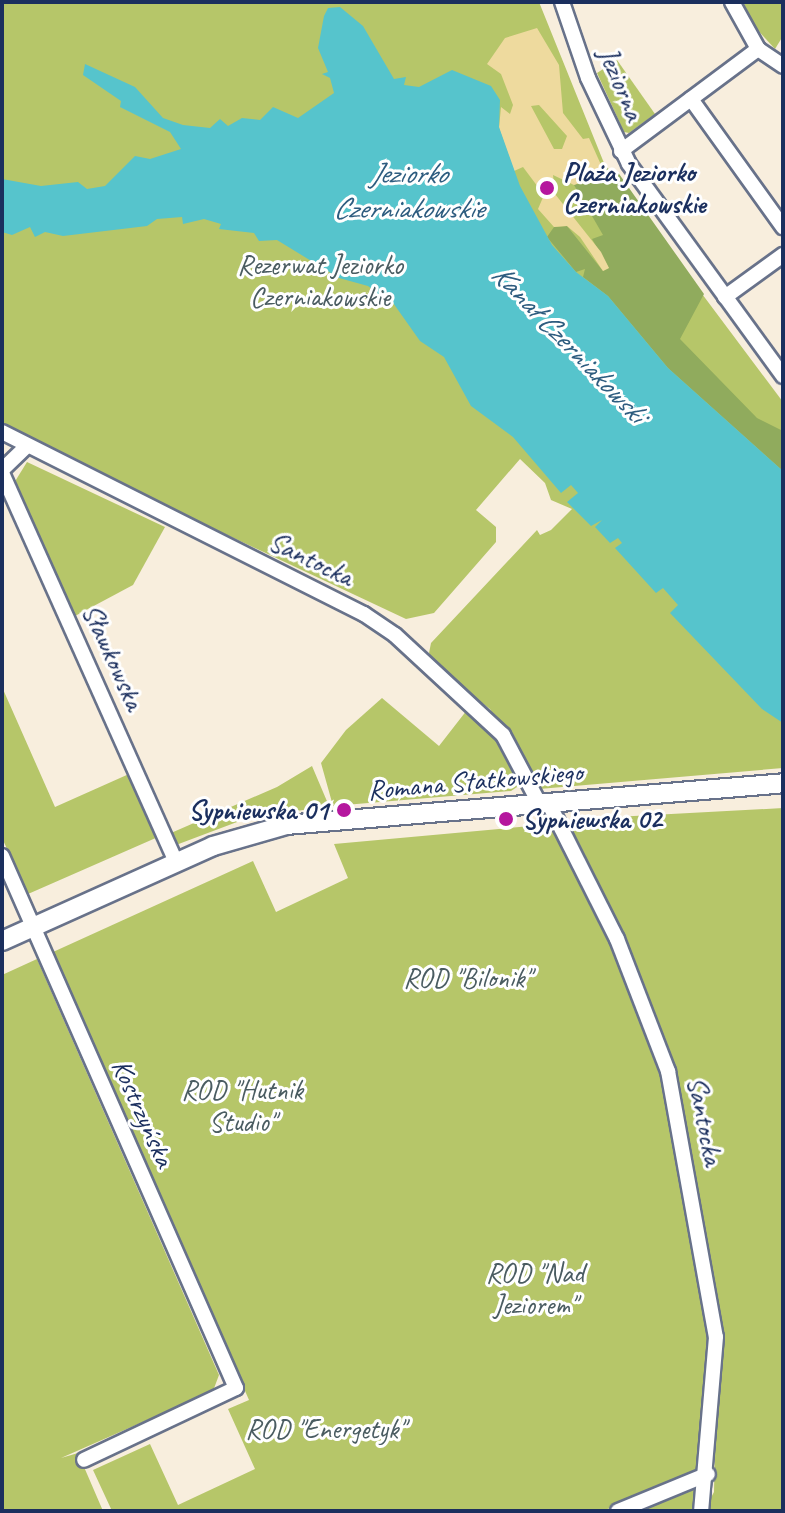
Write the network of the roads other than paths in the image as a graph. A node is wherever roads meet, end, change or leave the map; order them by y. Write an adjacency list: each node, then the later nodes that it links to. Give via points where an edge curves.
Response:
1 (562, 2): 6 (street, Jeziorna)
2 (732, 2): 3 (street)
3 (758, 49): 4 (street); 5 (street)
4 (783, 66)
5 (691, 99): 6 (street); 7 (street)
6 (621, 151): 9 (street, Jeziorna)
7 (783, 227)
8 (783, 255): 9 (street)
9 (725, 297): 10 (street, Jeziorna)
10 (783, 376)
11 (2, 432): 12 (street, Santocka)
12 (27, 446): 13 (street); 15 (street, Santocka, via 364,614 395,635 503,735)
13 (2, 472): 17 (street, Sławkowska)
14 (783, 783): 15 (street, Romana Statkowskiego)
15 (544, 803): 17 (street, Romana Statkowskiego, via 286,825); 21 (street, Santocka, via 617,939 668,1071 715,1325)
16 (2, 856): 18 (street, Kostrzyńska)
17 (176, 862): 18 (street, Romana Statkowskiego)
18 (33, 927): 19 (street, Romana Statkowskiego); 20 (street, Kostrzyńska, via 236,1391)
19 (2, 941)
20 (84, 1460)
21 (708, 1474): 22 (street); 23 (street, Santocka)
22 (618, 1511)
23 (701, 1511)

